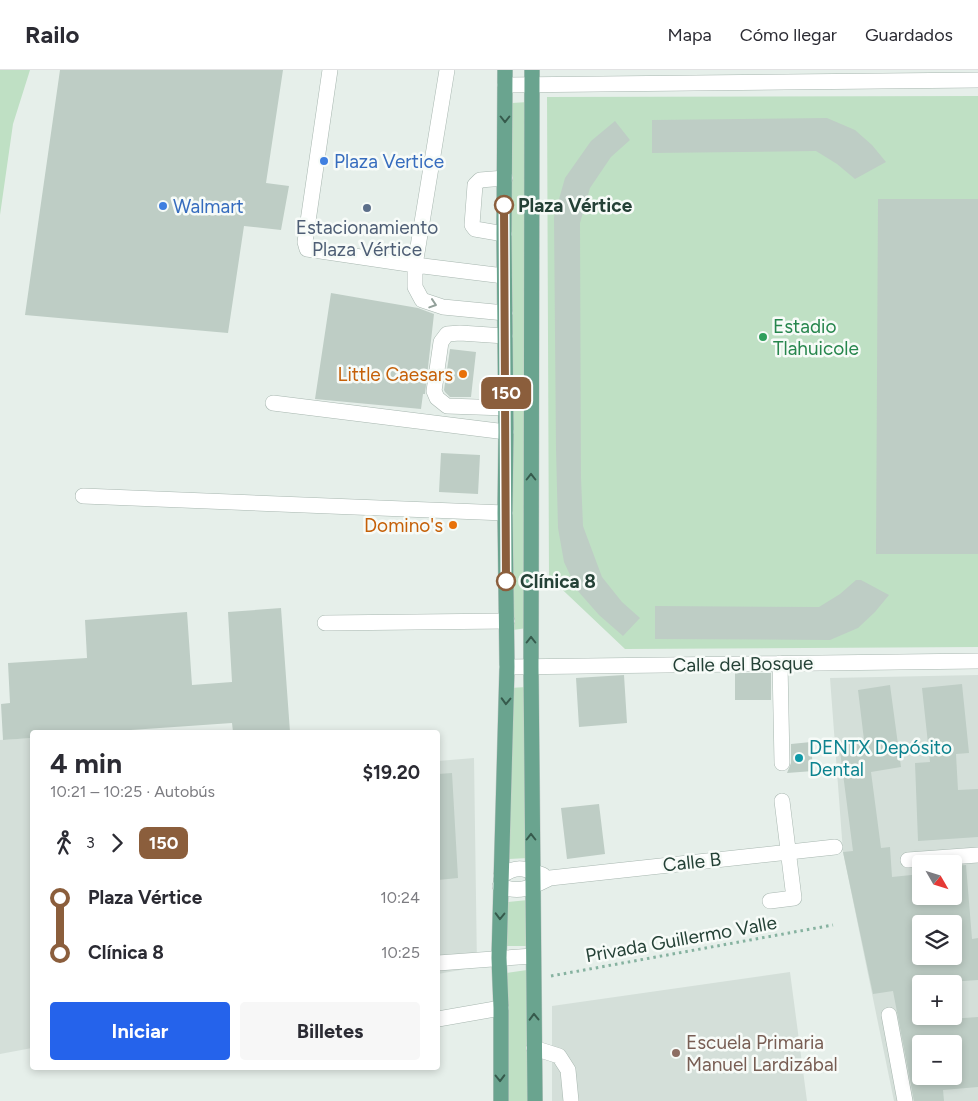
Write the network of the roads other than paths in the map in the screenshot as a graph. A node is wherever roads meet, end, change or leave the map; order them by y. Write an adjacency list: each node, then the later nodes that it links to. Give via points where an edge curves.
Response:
1 (330, 70): 9 (street, via 304,242 307,249)
2 (447, 70): 9 (street)
3 (505, 70): 6 (main road)
4 (532, 77): 5 (street); 6 (street); 23 (main road, one-way to 4)
5 (978, 80)
6 (505, 85): 7 (main road, one-way to 7)
7 (505, 178): 8 (main road); 8 (street, via 480,180 475,185 472,225 475,229)
8 (504, 234): 10 (main road)
9 (415, 265): 10 (street); 11 (street, one-way to 11, via 415,287 422,300 442,307)
10 (504, 276): 11 (main road)
11 (505, 314): 12 (main road)
12 (505, 336): 14 (main road); 14 (street, via 447,334 441,342 434,391 447,406)
13 (273, 403): 15 (street)
14 (506, 408): 15 (main road)
15 (506, 432): 17 (main road)
16 (83, 496): 17 (street)
17 (505, 513): 18 (main road)
18 (507, 620): 19 (street); 22 (main road)
19 (325, 624)
20 (978, 662): 21 (street, Calle del Bosque)
21 (780, 663): 23 (street, Calle del Bosque); 24 (street)
22 (507, 667): 23 (street, Calle del Bosque); 32 (main road, one-way to 32)
23 (531, 667): 30 (main road, one-way to 23)
24 (782, 763)
25 (782, 801): 27 (street)
26 (835, 847): 27 (street, Calle B)
27 (787, 851): 31 (street, Calle B); 34 (street, via 794,898)
28 (978, 855): 29 (street)
29 (908, 860)
30 (532, 871): 31 (street, Calle B); 32 (street, Calle B, via 515,869); 33 (main road)
31 (550, 878): 33 (street, Calle B)
32 (500, 881): 33 (street, Calle B, via 517,890); 36 (main road, one-way to 36)
33 (533, 887): 35 (main road)
34 (770, 901)
35 (533, 956): 36 (street); 41 (main road, one-way to 35)
36 (499, 958): 37 (street); 38 (main road)
37 (440, 963)
38 (501, 1008): 40 (street); 42 (main road, one-way to 42)
39 (889, 1015): 45 (street)
40 (440, 1019)
41 (534, 1048): 43 (main road); 44 (street, via 559,1056 568,1070)
42 (501, 1101)
43 (535, 1101)
44 (571, 1101)
45 (906, 1101)

